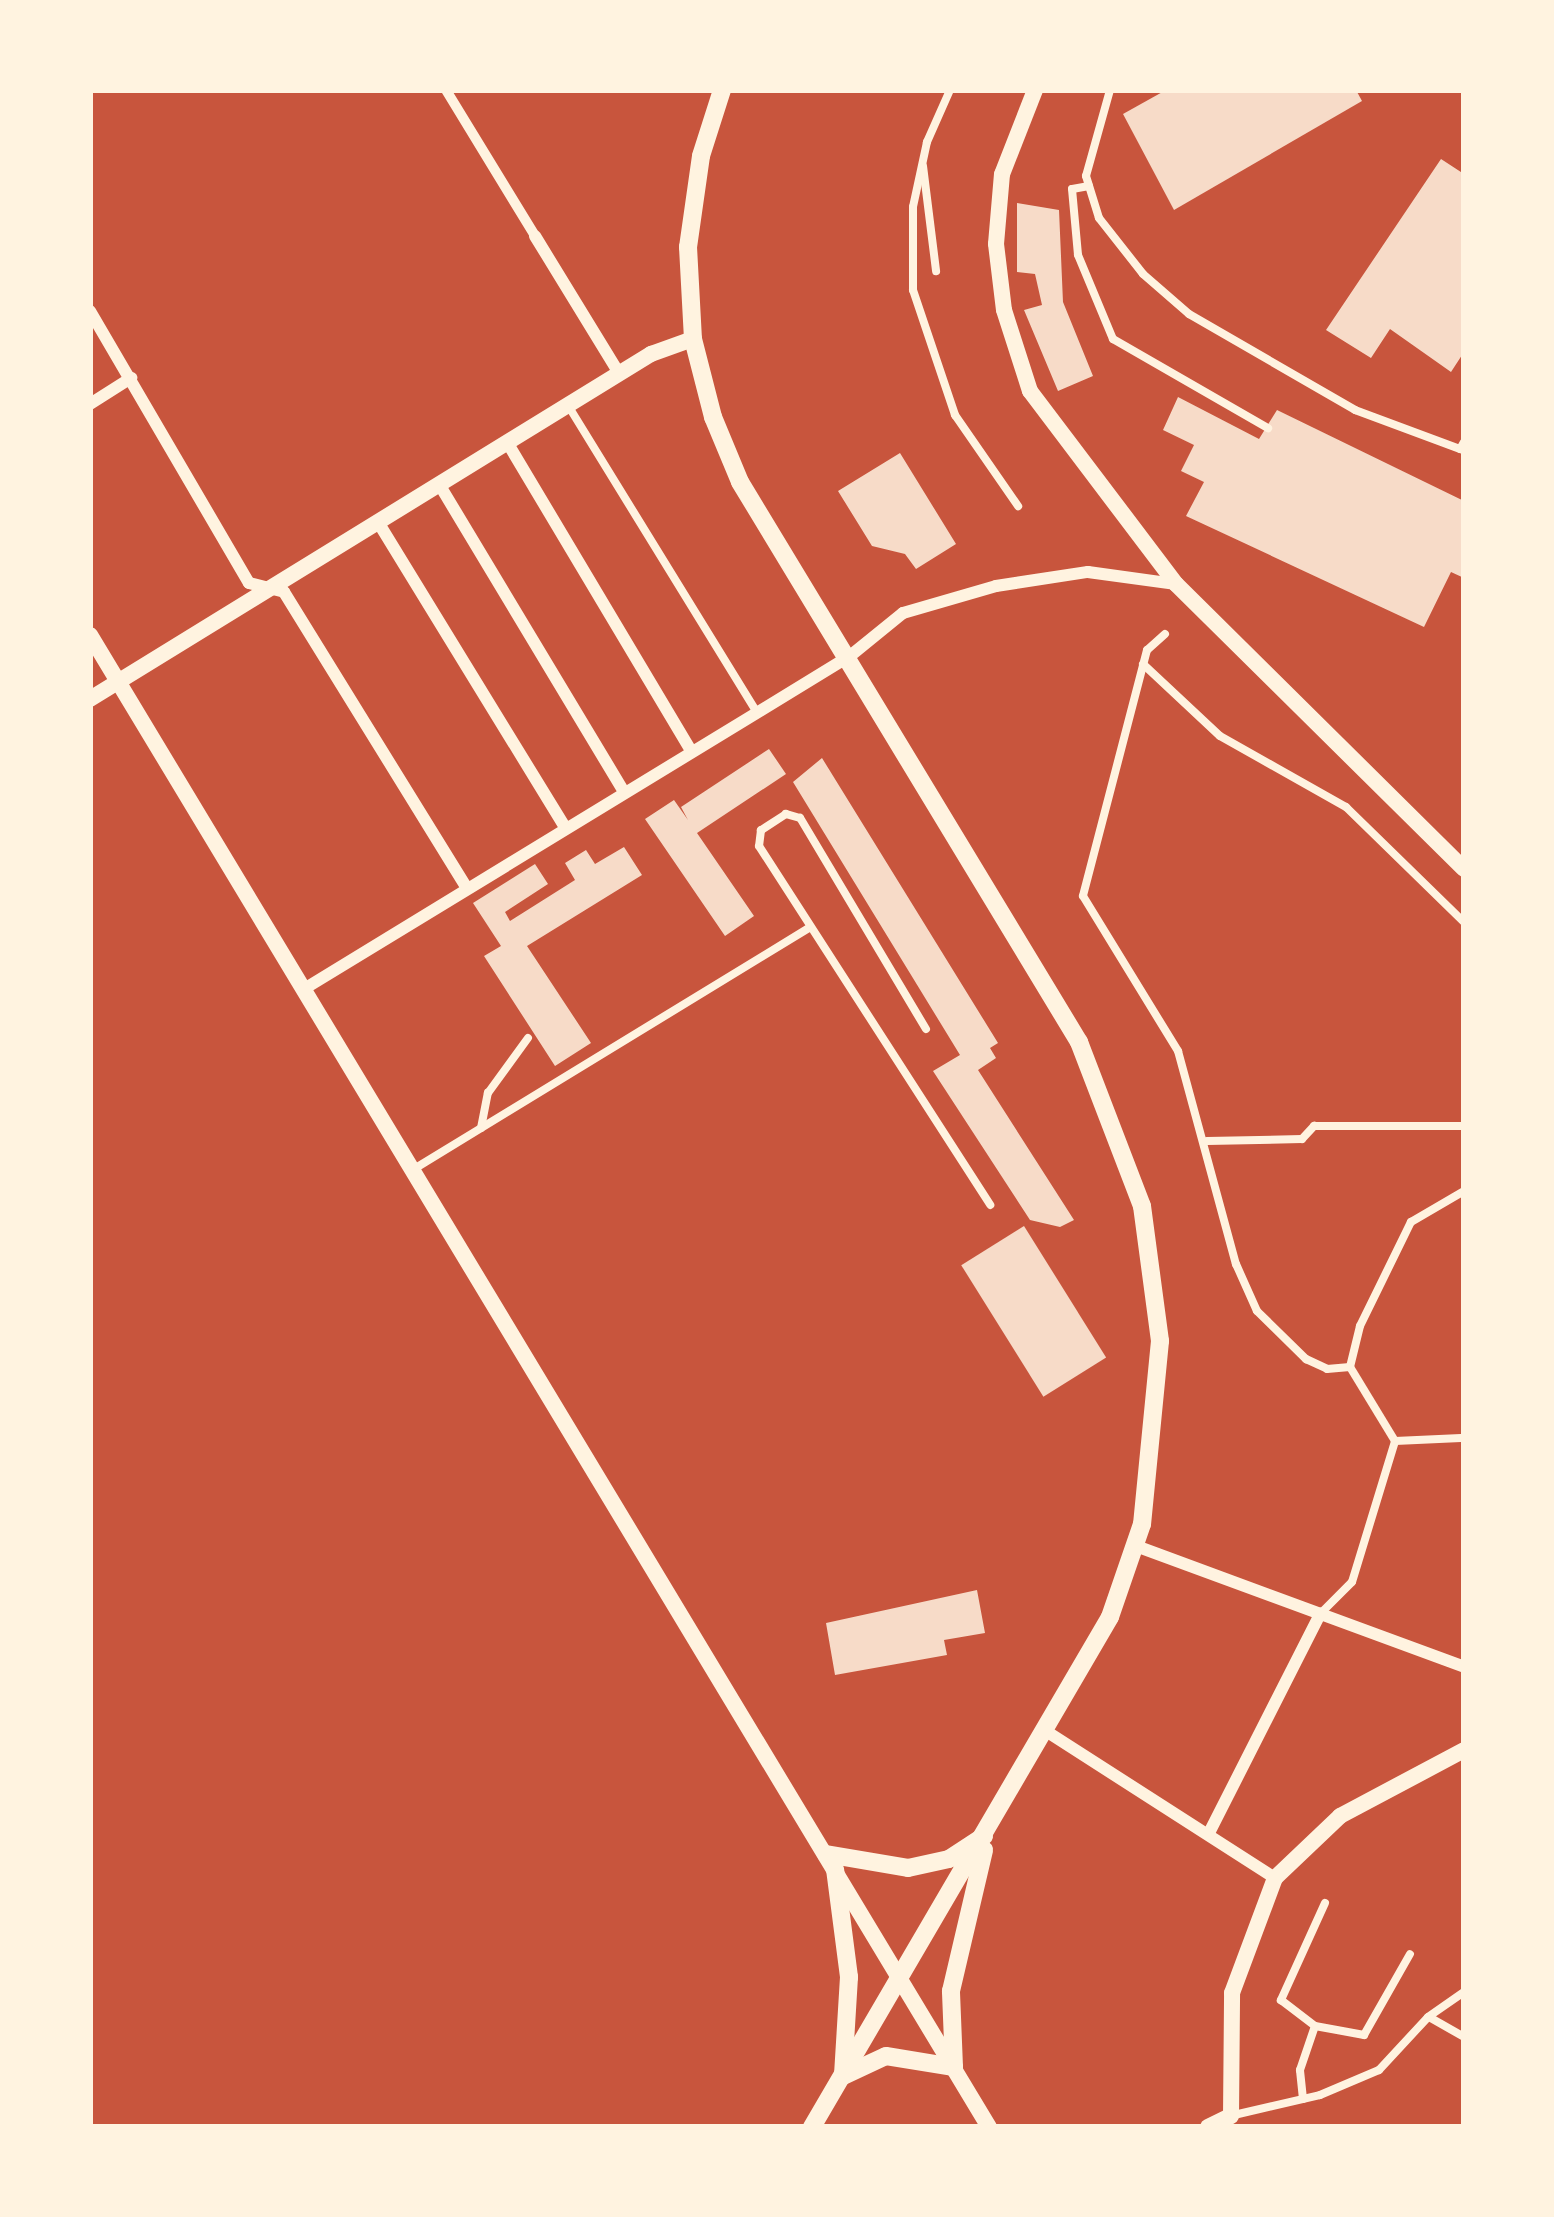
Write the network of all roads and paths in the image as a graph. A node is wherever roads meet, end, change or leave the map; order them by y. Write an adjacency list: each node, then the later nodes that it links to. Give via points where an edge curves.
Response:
1 (446, 90): 8 (street)
2 (722, 90): 11 (main road, via 692,202)
3 (950, 90): 6 (lane)
4 (1035, 90): 22 (street, via 997,207 1011,341 1056,431)
5 (1110, 90): 7 (lane)
6 (922, 162): 9 (lane); 20 (lane, via 910,234 918,313 955,415)
7 (1090, 186): 16 (lane, via 1072,189 1078,254 1113,339); 18 (lane, via 1099,218 1143,274 1189,314 1355,410 1460,449)
8 (535, 236): 12 (street)
9 (935, 272)
10 (90, 311): 13 (street)
11 (693, 339): 12 (street); 26 (main road, via 740,482)
12 (619, 374): 15 (street)
13 (131, 378): 14 (street); 23 (street, via 249,584)
14 (90, 404)
15 (568, 405): 17 (street); 30 (lane)
16 (1268, 428)
17 (507, 442): 19 (street); 31 (street)
18 (1464, 442)
19 (439, 484): 21 (street); 32 (street)
20 (1018, 506)
21 (378, 522): 23 (street); 33 (street)
22 (1176, 584): 26 (street, via 1088,572 996,586 903,613); 34 (street)
23 (267, 590): 28 (street); 35 (street, via 284,592)
24 (1166, 634): 27 (lane)
25 (90, 635): 28 (street)
26 (850, 656): 30 (street); 50 (main road, via 1079,1042 1130,1165 1154,1261 1160,1341)
27 (1143, 664): 36 (lane, via 1220,736 1346,807); 43 (lane, via 1083,896 1163,1021)
28 (118, 682): 29 (street); 38 (street)
29 (90, 699)
30 (757, 712): 31 (street)
31 (691, 752): 32 (street)
32 (624, 792): 33 (street)
33 (565, 827): 35 (street)
34 (1464, 869)
35 (466, 887): 38 (street)
36 (1464, 922)
37 (810, 927): 39 (lane, via 759,846 761,830 786,814 800,818); 42 (lane); 46 (lane)
38 (304, 989): 44 (street)
39 (926, 1029)
40 (528, 1038): 42 (lane, via 488,1093)
41 (1464, 1126): 43 (lane, via 1314,1126 1302,1139)
42 (481, 1130): 44 (lane)
43 (1207, 1141): 47 (lane, via 1236,1264 1257,1311 1306,1359 1327,1369)
44 (413, 1170): 57 (street)
45 (1464, 1191): 47 (lane, via 1411,1222 1360,1326)
46 (990, 1205)
47 (1350, 1367): 49 (lane)
48 (1461, 1438): 49 (lane)
49 (1395, 1441): 51 (lane, via 1352,1582)
50 (1136, 1546): 51 (street); 53 (main road, via 1111,1617)
51 (1320, 1615): 52 (street); 55 (street)
52 (1464, 1667)
53 (1049, 1733): 55 (street); 56 (main road)
54 (1464, 1750): 58 (street, via 1340,1816)
55 (1209, 1833): 58 (street)
56 (988, 1834): 57 (main road, via 949,1859 908,1868); 61 (main road); 66 (main road, via 951,1991)
57 (830, 1862): 61 (street); 67 (main road, via 849,1977)
58 (1275, 1878): 69 (street, via 1232,1993)
59 (1325, 1903): 64 (lane, via 1281,2000)
60 (1410, 1954): 64 (lane, via 1364,2035)
61 (900, 1978): 66 (street); 67 (main road)
62 (1464, 1992): 63 (lane)
63 (1427, 2017): 65 (lane); 68 (lane, via 1378,2069)
64 (1315, 2026): 68 (lane, via 1300,2069)
65 (1464, 2037)
66 (954, 2067): 67 (main road, via 886,2056); 71 (street)
67 (843, 2075): 70 (main road)
68 (1303, 2099): 69 (lane)
69 (1233, 2121): 72 (street)
70 (812, 2127)
71 (989, 2127)
72 (1208, 2127)

